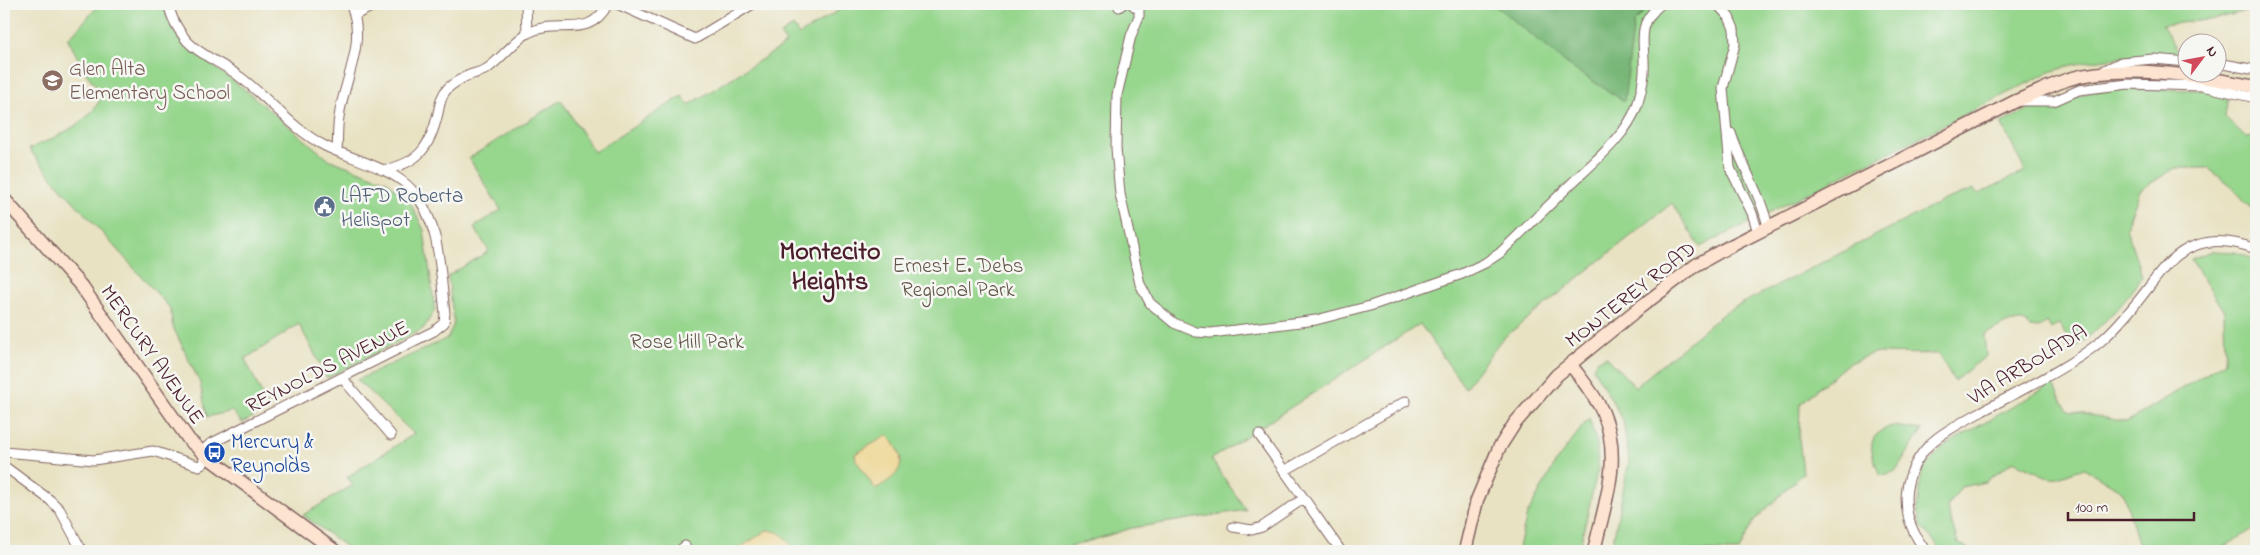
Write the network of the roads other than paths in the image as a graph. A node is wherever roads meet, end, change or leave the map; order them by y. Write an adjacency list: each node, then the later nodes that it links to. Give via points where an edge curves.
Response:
1 (169, 4): 21 (street, via 187,41 241,77 311,138)
2 (350, 4): 11 (street)
3 (377, 4): 11 (street)
4 (526, 4): 12 (street)
5 (608, 4): 12 (street, via 602,16 580,27 552,27)
6 (617, 4): 7 (street, via 695,39)
7 (753, 4)
8 (1132, 4): 9 (street, via 1139,16 1122,71 1115,127 1120,194 1140,284 1150,303 1164,316 1184,328 1211,333 1341,315 1462,274 1500,253 1627,126 1641,91 1645,22)
9 (1661, 4)
10 (1716, 4): 18 (street, via 1734,29 1735,44)
11 (355, 15): 21 (street, via 357,43 339,117)
12 (528, 33): 24 (street, via 486,70 465,76 448,88 425,149 403,165)
13 (2178, 61): 16 (street, MONTEREY ROAD, via 2153,59 2121,62)
14 (2228, 65): 15 (street)
15 (2256, 70)
16 (2095, 74): 17 (street, MONTEREY ROAD, via 2185,74); 20 (street, MONTEREY ROAD, via 2070,79)
17 (2256, 87)
18 (1723, 88): 22 (street, via 1730,132); 23 (street)
19 (2256, 98): 20 (street, MONTEREY ROAD, via 2202,86 2128,84 2079,90 2054,101)
20 (2016, 102): 26 (street, MONTEREY ROAD)
21 (337, 151): 24 (street)
22 (1742, 162): 23 (street); 26 (street, via 1764,207)
23 (1730, 168): 26 (street)
24 (382, 170): 29 (street, REYNOLDS AVENUE, via 412,190 421,201 432,226 444,323)
25 (4, 199): 34 (street, MERCURY AVENUE, via 72,274 181,430)
26 (1763, 230): 28 (street, MONTEREY ROAD, via 1696,265)
27 (2256, 249): 44 (street, VIA ARBOLADA, via 2224,241 2197,245 2180,253 2164,267 2142,297 2101,341 1960,423 1930,445 1914,465 1906,488 1910,528)
28 (1571, 365): 42 (street, MONTEREY ROAD, via 1529,405 1499,448 1477,500); 43 (street, via 1603,413 1612,448 1611,479)
29 (342, 378): 31 (street); 34 (street, REYNOLDS AVENUE, via 210,444)
30 (1406, 401): 36 (street)
31 (390, 435)
32 (1259, 435): 36 (street)
33 (4, 452): 34 (street, REYNOLDS AVENUE, via 94,460 153,451 199,466 203,464)
34 (204, 454): 40 (street, MERCURY AVENUE)
35 (4, 466): 39 (street, via 60,510)
36 (1284, 471): 37 (street)
37 (1303, 498): 38 (street, via 1262,527 1252,530); 41 (street)
38 (1233, 527)
39 (82, 551)
40 (334, 551)
41 (1340, 551)
42 (1465, 551)
43 (1594, 551)
44 (1926, 551)

